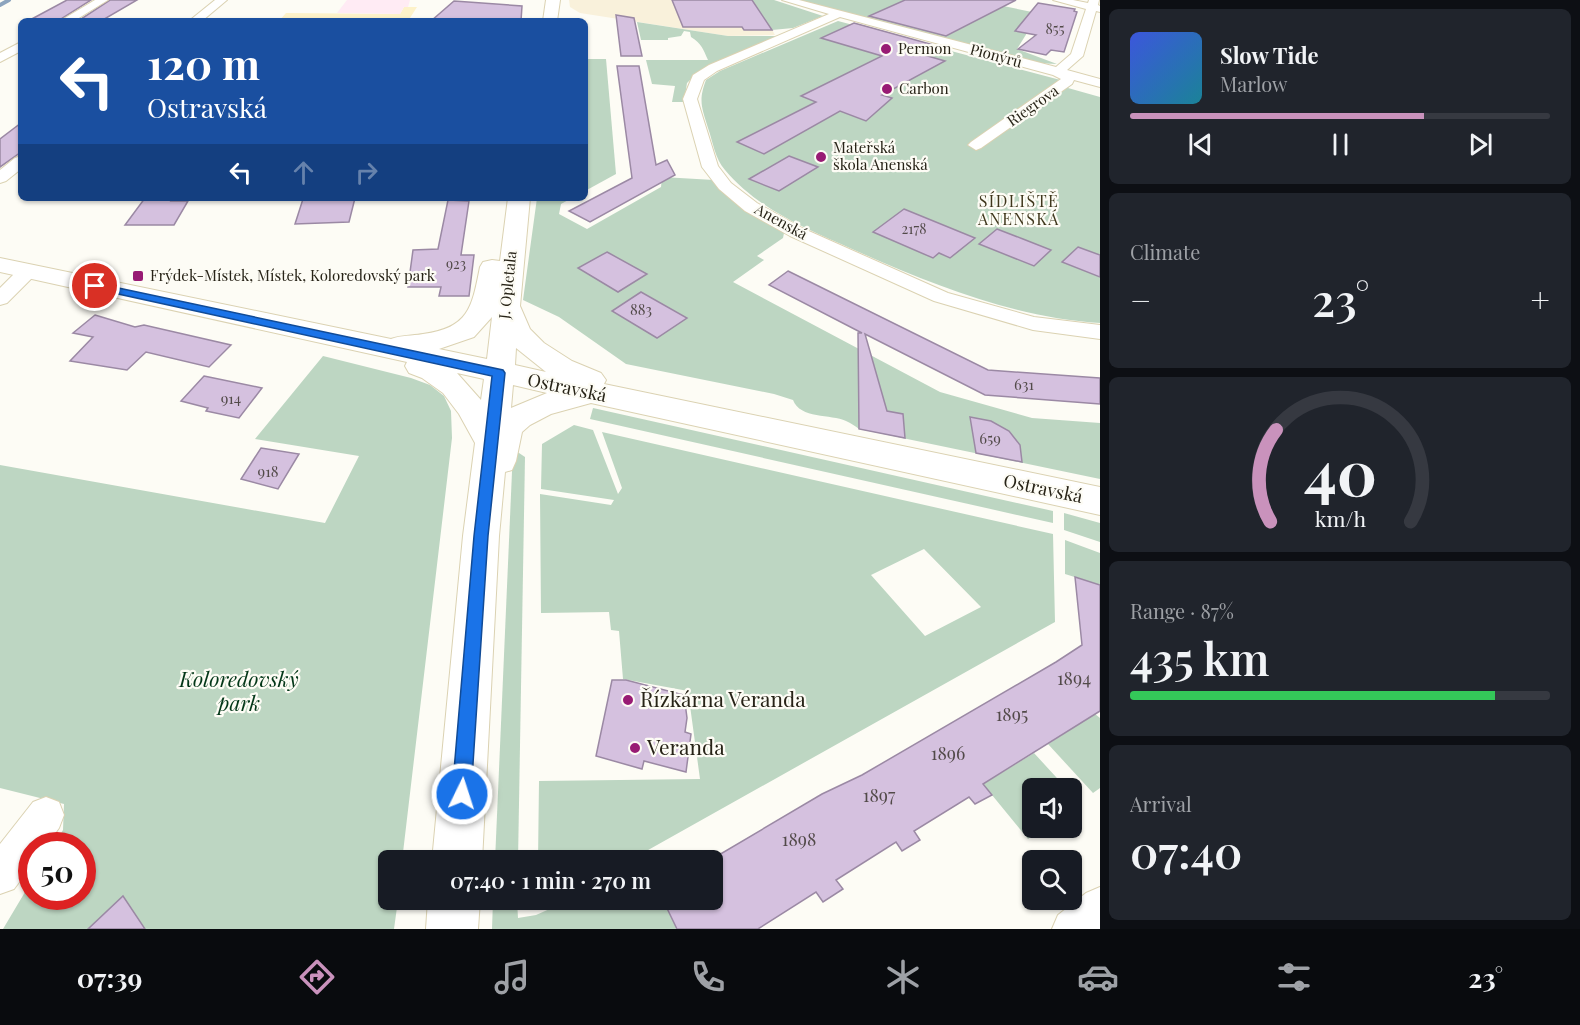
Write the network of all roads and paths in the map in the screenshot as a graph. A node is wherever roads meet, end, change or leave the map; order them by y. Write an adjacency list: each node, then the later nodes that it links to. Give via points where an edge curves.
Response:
1 (103, 0): 8 (street)
2 (222, 0): 9 (street)
3 (553, 0): 10 (street)
4 (788, 0): 7 (street, Pionýrů)
5 (1058, 0): 6 (street)
6 (1096, 6): 13 (street, Riegrova, via 1077,56)
7 (839, 15): 13 (street, Pionýrů); 25 (street, Anenská, via 713,68 698,78 690,99 710,167 725,186 751,207 796,232 941,297 1033,323)
8 (71, 18)
9 (199, 18)
10 (550, 18)
11 (18, 48): 12 (street)
12 (0, 58)
13 (1058, 72): 14 (street, Pionýrů); 15 (street, Riegrova, via 1067,81)
14 (1100, 83)
15 (976, 145)
16 (18, 164): 17 (street)
17 (0, 179): 18 (street)
18 (18, 180)
19 (518, 201): 20 (street, J. Opletala)
20 (514, 228): 24 (street, J. Opletala); 26 (street, via 496,248 480,317 467,329 413,344)
21 (0, 265): 22 (street, Ostravská)
22 (28, 271): 23 (street); 26 (street, Ostravská)
23 (0, 299)
24 (506, 304): 27 (street, J. Opletala); 29 (street, via 520,334 537,352 570,372)
25 (1100, 332)
26 (374, 346): 27 (street, Ostravská); 30 (street, via 448,380 462,393)
27 (499, 373): 28 (street, Ostravská); 30 (street, J. Opletala)
28 (591, 393): 29 (street, Ostravská); 32 (street, via 539,406 507,431)
29 (698, 415): 31 (street, Ostravská)
30 (491, 442): 32 (street, J. Opletala)
31 (1100, 501)
32 (481, 536): 34 (street)
33 (46, 815): 35 (street)
34 (458, 850)
35 (0, 875)
36 (1100, 907): 39 (street)
37 (453, 910): 38 (street)
38 (452, 929)
39 (1072, 929)

